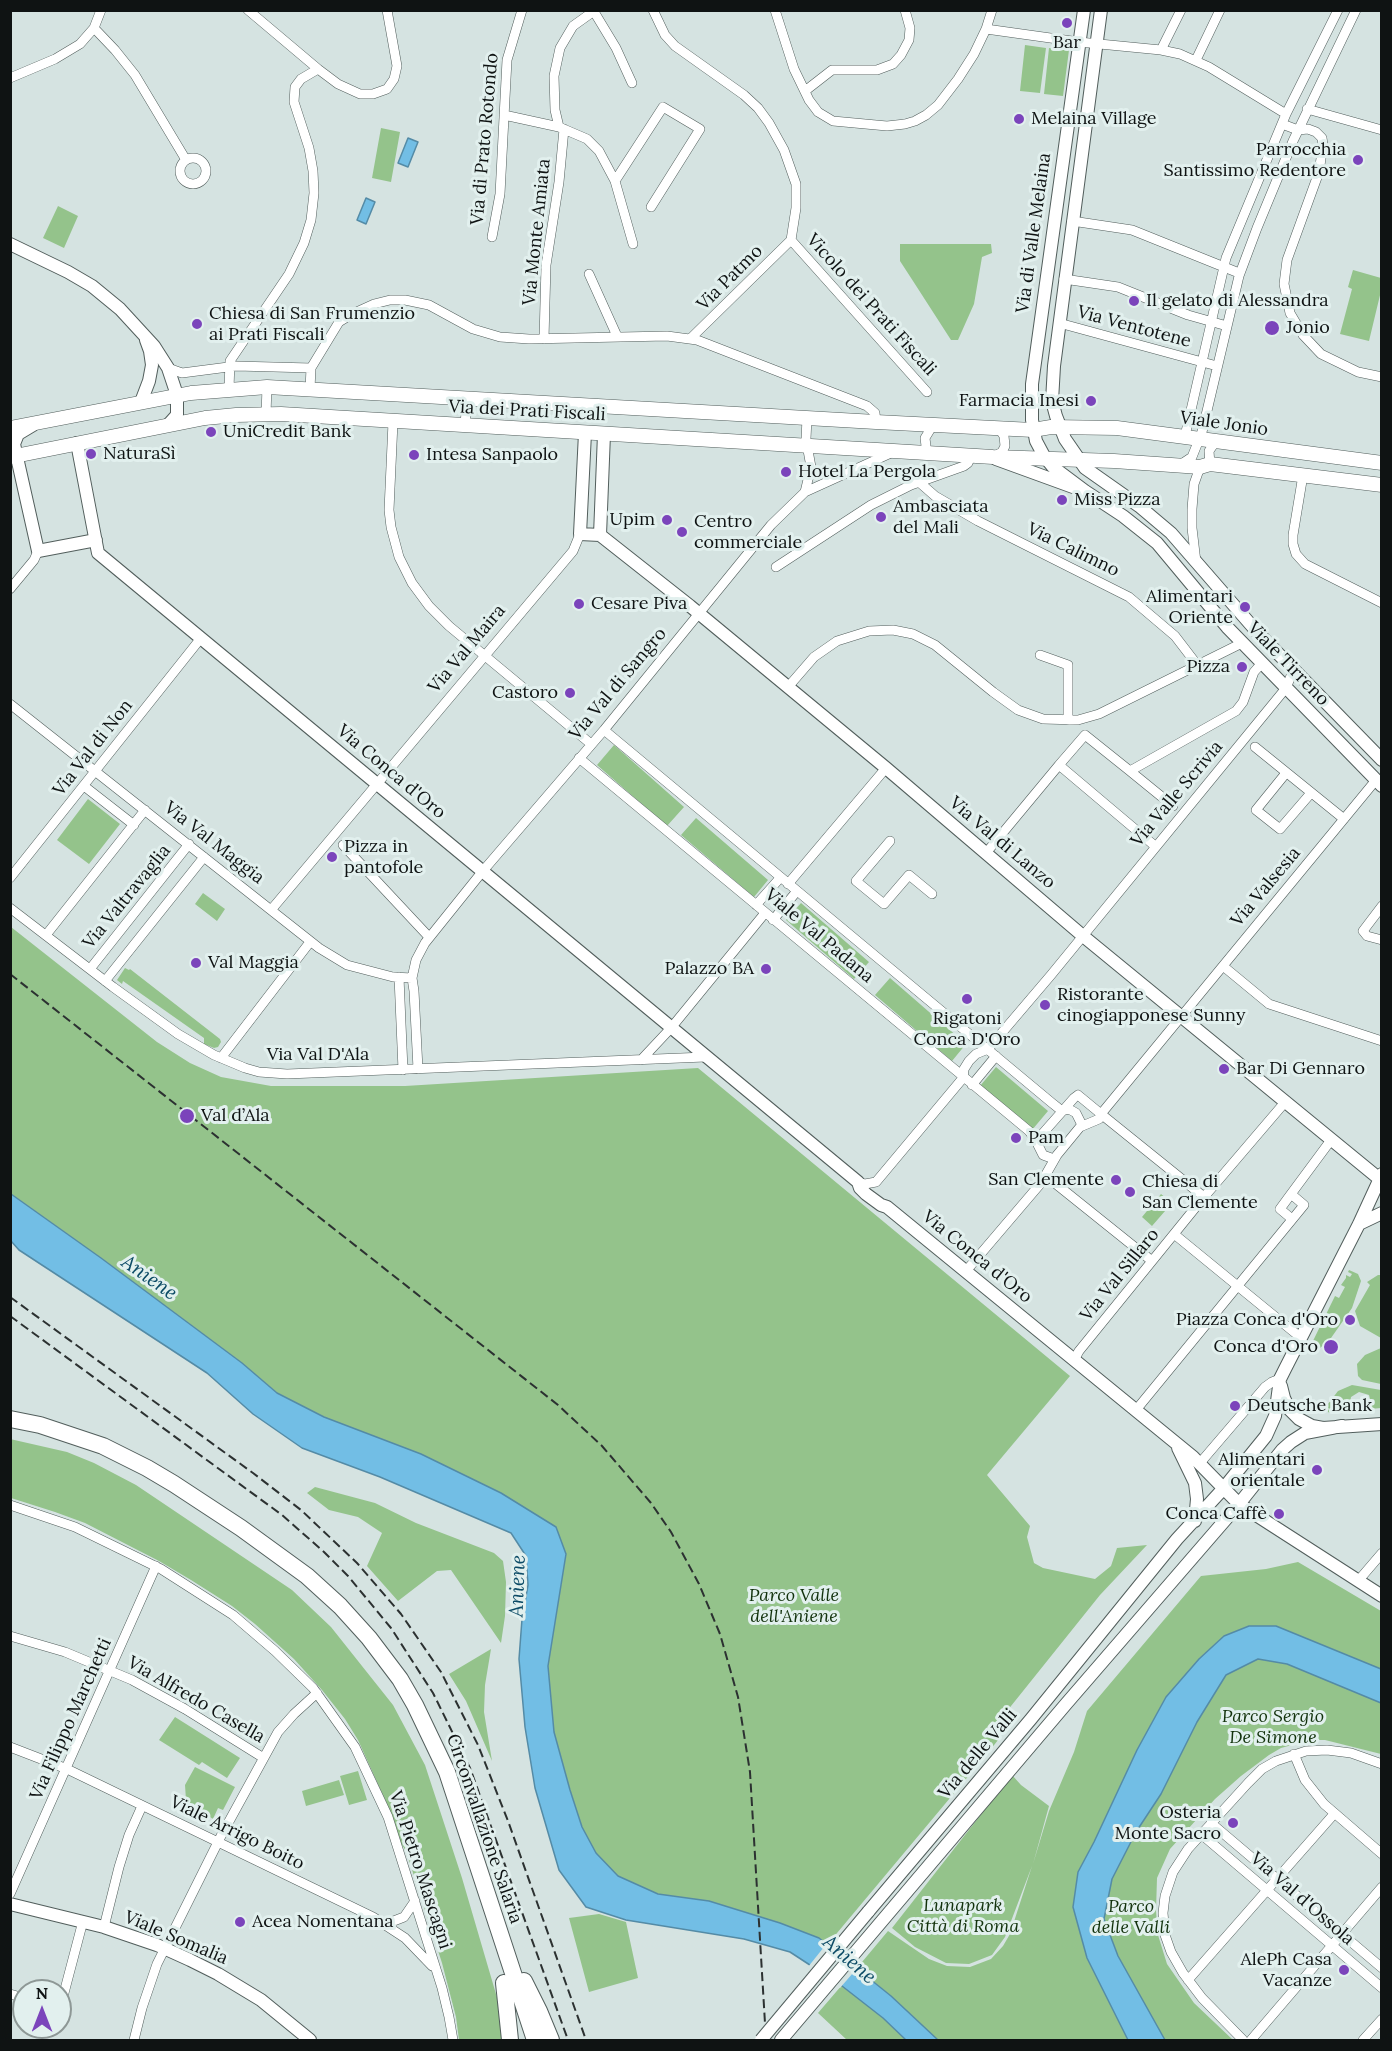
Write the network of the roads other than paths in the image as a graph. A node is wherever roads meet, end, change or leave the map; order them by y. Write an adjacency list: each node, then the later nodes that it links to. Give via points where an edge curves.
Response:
1 (101, 10): 16 (street)
2 (248, 10): 22 (street)
3 (387, 10): 22 (street, via 398,66 387,89 370,95 356,93)
4 (522, 10): 28 (street, Via di Prato Rotondo, via 508,54)
5 (653, 10): 38 (street, via 675,46 744,95 769,123 796,184)
6 (775, 10): 25 (street)
7 (905, 10): 25 (street, via 909,40 893,64 877,70 832,70)
8 (992, 10): 17 (street)
9 (1084, 10): 18 (main road, Via di Valle Melaina)
10 (1101, 10): 19 (main road, Via di Valle Melaina)
11 (1181, 10): 20 (street)
12 (1220, 10): 21 (street)
13 (1338, 10): 27 (street)
14 (1356, 10): 26 (street)
15 (594, 11): 24 (street, Via Monte Amiata); 30 (street, Via Monte Amiata, via 570,29 559,51 553,89)
16 (94, 28): 23 (street, via 65,54); 33 (street, via 135,75)
17 (986, 29): 18 (street); 25 (street, via 948,93 929,113 910,123 887,126 830,120 814,108)
18 (1079, 42): 19 (street); 76 (main road, Via di Valle Melaina, via 1033,375)
19 (1095, 44): 20 (street); 36 (main road, Via di Valle Melaina)
20 (1161, 50): 21 (street)
21 (1196, 60): 27 (street)
22 (318, 69): 54 (street, via 299,82 294,93 313,171 314,200 308,232 289,274)
23 (10, 78)
24 (632, 83)
25 (805, 91)
26 (1307, 109): 31 (street); 32 (street)
27 (1286, 114): 29 (street)
28 (504, 115): 30 (street); 37 (street, Via di Prato Rotondo, via 500,194)
29 (1282, 124): 31 (street); 41 (street)
30 (562, 128): 34 (street, via 594,144); 51 (street, Via Monte Amiata, via 561,173 546,265)
31 (1298, 130): 42 (street); 57 (street, via 1316,132 1323,142 1321,163 1287,260 1286,300 1298,329 1315,349 1352,369)
32 (1382, 130)
33 (186, 160)
34 (615, 182): 35 (street, via 663,107 700,129); 40 (street)
35 (651, 207)
36 (1072, 221): 41 (street, via 1132,230); 44 (main road, Via di Valle Melaina)
37 (492, 237)
38 (791, 240): 50 (street, Via Patmo); 61 (street, Vicolo dei Prati Fiscali)
39 (10, 244): 48 (main road, via 85,281)
40 (633, 244)
41 (1223, 268): 42 (street); 45 (street)
42 (1239, 273): 47 (street)
43 (589, 274): 49 (street)
44 (1064, 279): 45 (street, via 1118,287); 46 (main road, Via di Valle Melaina)
45 (1210, 322): 47 (street); 52 (street)
46 (1059, 323): 52 (street, Via Ventotene); 73 (main road, Via di Valle Melaina, via 1052,398)
47 (1227, 326): 53 (street)
48 (142, 334): 56 (main road); 64 (main road, via 152,365 149,381)
49 (617, 336): 50 (street); 51 (street)
50 (692, 338): 66 (street, via 865,405)
51 (544, 339): 55 (street, via 492,335 423,303 386,300 342,320)
52 (1201, 362): 53 (street, Via Ventotene); 79 (street)
53 (1217, 366): 79 (street, via 1203,430)
54 (229, 367): 55 (street); 56 (street, via 182,373); 59 (street)
55 (311, 368): 60 (street)
56 (168, 369): 62 (main road)
57 (1382, 377)
58 (267, 387): 59 (main road, Via dei Prati Fiscali); 60 (main road, Via dei Prati Fiscali); 65 (street)
59 (229, 389): 62 (main road, Via dei Prati Fiscali)
60 (310, 389): 63 (main road, Via dei Prati Fiscali)
61 (927, 392)
62 (177, 395): 64 (main road, Via dei Prati Fiscali); 70 (main road, via 177,415)
63 (467, 398): 67 (main road, Via dei Prati Fiscali); 71 (street)
64 (134, 404): 68 (main road, Via dei Prati Fiscali)
65 (266, 414): 69 (main road, Via dei Prati Fiscali); 70 (main road, Via dei Prati Fiscali, via 219,416)
66 (874, 416): 67 (main road, Via dei Prati Fiscali); 72 (main road, Via dei Prati Fiscali)
67 (807, 418): 82 (street)
68 (39, 421): 74 (main road, Via dei Prati Fiscali); 85 (main road, via 17,435)
69 (393, 422): 71 (main road, Via dei Prati Fiscali); 110 (street, via 389,514 399,557 429,606)
70 (168, 425): 81 (main road, Via dei Prati Fiscali)
71 (465, 425): 77 (main road, Via dei Prati Fiscali)
72 (933, 425): 75 (main road, Via dei Prati Fiscali); 84 (street, via 925,438)
73 (1060, 427): 76 (main road, Viale Jonio); 79 (main road, Viale Jonio, via 1117,428); 89 (main road, Via di Valle Melaina)
74 (10, 428)
75 (999, 428): 76 (main road, Via dei Prati Fiscali); 87 (street, via 1005,446)
76 (1033, 430): 88 (main road)
77 (585, 433): 78 (main road, Via dei Prati Fiscali); 98 (main road, Via Val Maira)
78 (604, 434): 82 (main road, Via dei Prati Fiscali); 99 (main road)
79 (1192, 437): 80 (main road, Viale Jonio); 91 (street, via 1192,457)
80 (1216, 441): 90 (main road, Viale Jonio); 92 (street)
81 (77, 443): 85 (main road, Via dei Prati Fiscali); 100 (main road)
82 (807, 445): 83 (main road, Via dei Prati Fiscali); 97 (street, via 810,470)
83 (896, 451): 84 (main road, Via dei Prati Fiscali); 97 (street, Via Val di Sangro)
84 (927, 454): 86 (main road, Via dei Prati Fiscali)
85 (14, 456): 101 (main road)
86 (971, 456): 87 (main road, Via dei Prati Fiscali); 94 (street, via 964,466)
87 (993, 457): 88 (main road, Via dei Prati Fiscali); 96 (main road)
88 (1046, 459): 89 (main road, Via dei Prati Fiscali); 96 (main road)
89 (1078, 460): 91 (main road); 102 (main road, Viale Tirreno, via 1094,476 1157,519)
90 (1382, 463)
91 (1178, 466): 92 (main road)
92 (1205, 466): 93 (main road); 102 (street, via 1194,483 1192,528)
93 (1303, 475): 95 (main road); 105 (street, via 1293,535 1296,554 1305,564)
94 (919, 482): 103 (street, via 871,505); 112 (street, Via Calimno, via 978,521 1129,597 1175,636)
95 (1382, 484)
96 (1085, 491): 108 (main road, Viale Tirreno, via 1150,537)
97 (805, 492): 106 (street, Via Val di Sangro, via 771,525)
98 (580, 534): 99 (main road); 110 (street, Via Val Maira, via 573,550)
99 (600, 535): 106 (main road, Via Val di Lanzo)
100 (96, 540): 101 (main road); 107 (main road, Via Conca d'Oro, via 98,553)
101 (38, 551): 104 (street)
102 (1196, 562): 113 (main road, Viale Tirreno)
103 (776, 567)
104 (10, 590)
105 (1382, 603)
106 (698, 613): 114 (main road, Via Val di Lanzo); 118 (street, Via Val di Sangro)
107 (201, 638): 125 (street, Via Val di Non); 129 (main road, Via Conca d'Oro)
108 (1242, 643): 111 (main road, Viale Tirreno); 112 (street)
109 (1040, 656): 117 (street, via 1068,665)
110 (485, 657): 119 (street); 129 (street, Via Val Maira)
111 (1262, 663): 115 (main road, Viale Tirreno); 126 (street, via 1236,711)
112 (1198, 666): 117 (street, via 1099,714)
113 (1293, 671): 115 (street, Via Valle Scrivia); 121 (main road, Viale Tirreno)
114 (788, 687): 117 (street, via 814,657 837,641 869,631 893,630 929,641 1018,710 1043,719); 124 (main road, Via Val di Lanzo)
115 (1286, 688): 128 (main road, Viale Tirreno); 139 (street, Via Valle Scrivia)
116 (10, 704): 125 (street, Via Val Maggia)
117 (1068, 720)
118 (603, 730): 119 (street, Via Val di Sangro); 143 (street, Viale Val Padana)
119 (591, 744): 122 (street, Via Val di Sangro)
120 (1255, 747): 127 (street)
121 (1380, 754)
122 (579, 758): 142 (street, Via Val di Sangro); 148 (street, Viale Val Padana)
123 (1059, 765): 126 (street, via 1085,735); 139 (street); 140 (street)
124 (886, 768): 140 (main road, Via Val di Lanzo); 145 (street)
125 (96, 770): 130 (street, Via Val di Non); 133 (street, Via Val Maggia)
126 (1130, 771): 132 (street)
127 (1286, 772): 131 (street); 131 (street, via 1256,810 1280,829)
128 (1380, 779): 134 (street, Via Valsesia)
129 (378, 785): 142 (main road, Via Conca d'Oro); 151 (street, Via Val Maira)
130 (84, 786): 135 (street); 144 (street, Via Val di Non)
131 (1311, 793): 134 (street)
132 (1173, 806)
133 (145, 810): 135 (street); 137 (street, Via Val Maggia)
134 (1344, 819): 159 (street, Via Valsesia)
135 (134, 825): 154 (street)
136 (890, 841): 147 (street, via 856,881 884,904 909,875)
137 (189, 844): 141 (street, Via Val Maggia); 160 (street, Via Valtravaglia)
138 (343, 844): 156 (street)
139 (1155, 846): 155 (street, Via Valle Scrivia)
140 (986, 853): 155 (main road, Via Val di Lanzo)
141 (204, 857): 151 (street, Via Val Maggia); 163 (street, Via Valtravaglia)
142 (482, 872): 156 (street, Via Val di Sangro); 165 (main road, Via Conca d'Oro)
143 (780, 878): 145 (street, Viale Val Padana); 148 (street)
144 (10, 879)
145 (788, 884): 146 (street, Viale Val Padana)
146 (797, 891): 153 (street); 167 (street, Viale Val Padana)
147 (932, 894)
148 (756, 905): 152 (street, Viale Val Padana)
149 (1382, 906): 157 (street, via 1364,931 1367,936)
150 (10, 908): 154 (street, Via Val D'Ala)
151 (271, 910): 158 (street, Via Val Maggia)
152 (765, 913): 153 (street, Viale Val Padana); 165 (street)
153 (773, 920): 174 (street, Viale Val Padana)
154 (46, 935): 160 (street, Via Val D'Ala)
155 (1083, 936): 164 (main road, Via Val di Lanzo); 167 (street, Via Valle Scrivia)
156 (429, 937): 162 (street, Via Val di Sangro, via 416,960)
157 (1382, 940)
158 (310, 942): 161 (street, Via Val Maggia, via 347,965); 170 (street)
159 (1223, 966): 164 (street, Via Valsesia); 166 (street, via 1269,1004)
160 (90, 969): 163 (street, Via Val D'Ala)
161 (399, 977): 162 (street, Via Val Maggia); 173 (street)
162 (412, 978): 172 (street)
163 (105, 981): 170 (street, Via Val D'Ala, via 178,1034)
164 (1181, 1015): 176 (main road, Via Val di Lanzo); 178 (street, Via Valsesia)
165 (670, 1028): 169 (main road, Via Conca d'Oro); 171 (street)
166 (1382, 1041)
167 (988, 1049): 168 (street, Viale Val Padana); 174 (street, Via Valle Scrivia, via 969,1061)
168 (996, 1056): 175 (street); 177 (street, Viale Val Padana)
169 (705, 1057): 171 (street, Via Val D'Ala); 185 (main road, Via Conca d'Oro)
170 (221, 1058): 173 (street, Via Val D'Ala, via 245,1068 280,1074)
171 (641, 1060): 172 (street, Via Val D'Ala)
172 (418, 1069): 173 (street, Via Val D'Ala)
173 (403, 1070)
174 (963, 1078): 175 (street, Viale Val Padana); 186 (street, Via Valle Scrivia)
175 (972, 1085): 181 (street, Viale Val Padana)
176 (1286, 1101): 180 (main road, Via Val di Lanzo); 188 (street, Via Val Sillaro)
177 (1062, 1111): 178 (street, via 1078,1095); 179 (street, Viale Val Padana, via 1074,1111); 181 (street)
178 (1101, 1114): 179 (street, Via Valsesia, via 1097,1121); 188 (street)
179 (1083, 1125): 182 (street, Via Valsesia)
180 (1331, 1140): 184 (main road, Via Val di Lanzo); 187 (street)
181 (1036, 1141): 182 (street, Viale Val Padana, via 1042,1155)
182 (1054, 1159): 183 (street, Via Valsesia)
183 (1046, 1176): 194 (street); 195 (street, Via Valsesia)
184 (1381, 1178): 192 (main road)
185 (858, 1182): 186 (street); 189 (main road, Via Conca d'Oro, via 866,1194)
186 (876, 1182): 189 (street, via 878,1194)
187 (1291, 1194): 191 (street, via 1280,1209); 191 (street, via 1305,1205)
188 (1204, 1197): 193 (street, Via Val Sillaro)
189 (887, 1207): 195 (main road, Via Conca d'Oro)
190 (1382, 1213): 192 (main road)
191 (1293, 1219): 196 (street)
192 (1359, 1224): 197 (main road)
193 (1174, 1234): 194 (street, Via Val Sillaro); 196 (street)
194 (1152, 1261): 198 (street, Via Val Sillaro)
195 (966, 1271): 198 (main road, Via Conca d'Oro)
196 (1238, 1287): 197 (street); 200 (street)
197 (1300, 1337): 199 (main road)
198 (1074, 1360): 200 (main road, Via Conca d'Oro)
199 (1280, 1379): 203 (main road, via 1287,1405 1299,1419 1317,1427); 206 (street, via 1265,1387); 207 (main road, via 1270,1430)
200 (1136, 1410): 205 (main road, Via Conca d'Oro)
201 (10, 1419): 240 (highway, Circonvallazione Salaria, via 91,1441 160,1475 286,1560 356,1623 400,1679 430,1733 457,1800)
202 (1382, 1424): 203 (main road)
203 (1342, 1426): 208 (main road, via 1310,1432 1293,1440)
204 (10, 1430): 247 (highway, Circonvallazione Salaria, via 81,1449 156,1485 282,1570 341,1623 391,1685 425,1748 452,1816)
205 (1176, 1444): 206 (main road, Via Conca d'Oro); 210 (main road, via 1195,1484)
206 (1200, 1463): 207 (main road, Via Conca d'Oro)
207 (1223, 1489): 208 (main road); 210 (main road, Via delle Valli)
208 (1239, 1504): 213 (main road); 258 (main road, Via delle Valli)
209 (10, 1505): 212 (street, Via Pietro Mascagni, via 75,1527)
210 (1195, 1521): 257 (main road, Via delle Valli, bridge)
211 (1382, 1553): 213 (street)
212 (156, 1566): 216 (street, Via Filippo Marchetti); 217 (street, Via Pietro Mascagni, via 235,1616)
213 (1358, 1581): 214 (main road)
214 (1382, 1596)
215 (10, 1636): 216 (street, Via Alfredo Casella)
216 (111, 1670): 220 (street, Via Alfredo Casella, via 178,1704); 222 (street, Via Filippo Marchetti)
217 (317, 1693): 220 (street, via 284,1724); 234 (street, Via Pietro Mascagni, via 366,1767)
218 (10, 1747): 222 (street, Viale Arrigo Boito)
219 (1294, 1754): 221 (street, via 1336,1751); 224 (street, via 1305,1780); 225 (street, via 1262,1769)
220 (262, 1757): 227 (street)
221 (1382, 1764)
222 (67, 1769): 223 (street, Viale Arrigo Boito); 230 (street, Via Filippo Marchetti)
223 (142, 1806): 227 (street, Viale Arrigo Boito); 238 (street, via 129,1835)
224 (1334, 1814): 228 (street); 229 (street)
225 (1211, 1823): 226 (street); 229 (street, Via Val d'Ossola)
226 (1201, 1834): 232 (street, Via Val d'Ossola); 246 (street, via 1174,1869 1164,1903 1166,1938)
227 (218, 1842): 237 (street, Viale Arrigo Boito); 242 (street)
228 (1382, 1854)
229 (1277, 1877): 232 (street); 239 (street, Via Val d'Ossola)
230 (13, 1884): 233 (street, Via Filippo Marchetti)
231 (1382, 1887): 239 (street)
232 (1266, 1889): 241 (street, Via Val d'Ossola); 246 (street)
233 (10, 1894)
234 (415, 1901): 237 (street, via 404,1917); 244 (street, Via Pietro Mascagni)
235 (10, 1904): 236 (main road, Viale Somalia)
236 (83, 1921): 238 (main road, Viale Somalia); 245 (street)
237 (386, 1924): 244 (street, Viale Arrigo Boito, via 411,1943)
238 (104, 1927): 242 (main road, Viale Somalia)
239 (1341, 1934): 241 (street); 243 (street, Via Val d'Ossola)
240 (504, 1945): 255 (highway, Circonvallazione Salaria); 256 (highway)
241 (1332, 1946): 248 (street, Via Val d'Ossola); 260 (street)
242 (164, 1948): 250 (street); 251 (main road, Viale Somalia, via 247,1992)
243 (1382, 1968)
244 (435, 1970): 252 (street, Via Pietro Mascagni)
245 (68, 1979)
246 (1188, 1980): 259 (street)
247 (504, 1983): 253 (highway); 254 (highway, Circonvallazione Salaria)
248 (1382, 1988)
249 (1382, 2019): 261 (street)
250 (134, 2040)
251 (310, 2040)
252 (453, 2040)
253 (510, 2040)
254 (524, 2040)
255 (535, 2040)
256 (551, 2040)
257 (760, 2040)
258 (781, 2040)
259 (1244, 2040)
260 (1251, 2040)
261 (1363, 2040)

